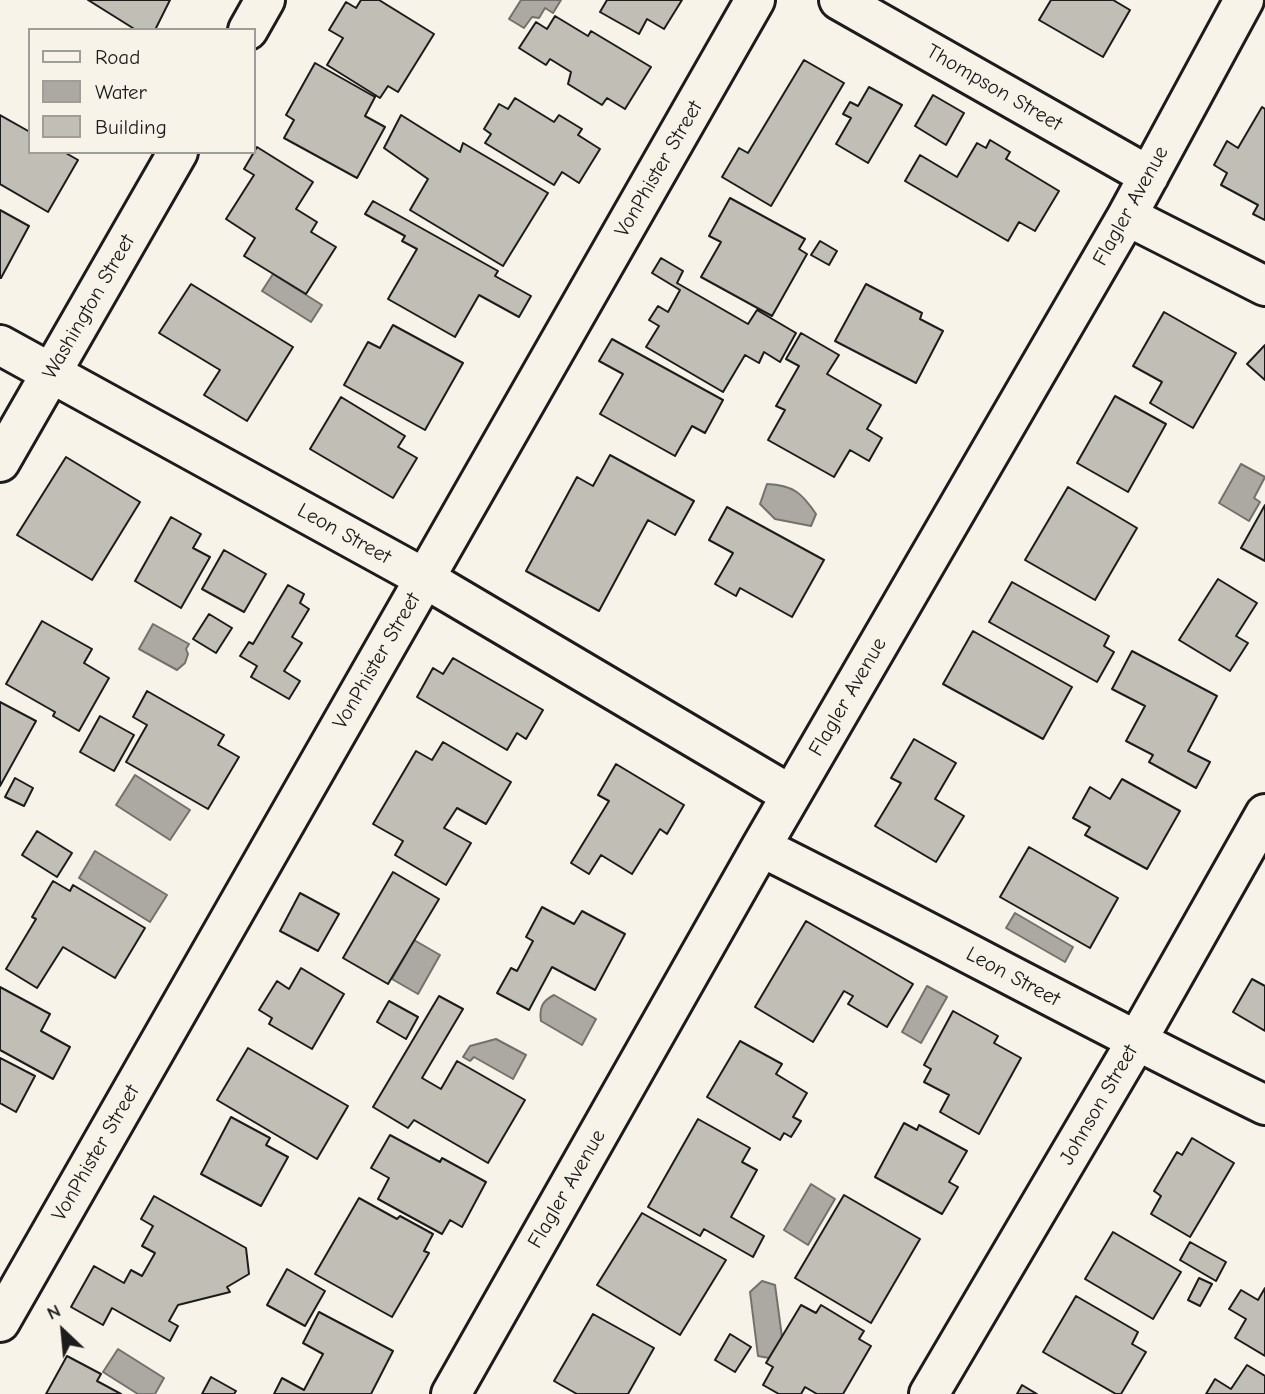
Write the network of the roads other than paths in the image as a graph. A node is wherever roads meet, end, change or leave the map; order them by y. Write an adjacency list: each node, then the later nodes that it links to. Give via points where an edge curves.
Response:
1 (265, 0): 5 (street)
2 (755, 0): 13 (street, VonPhister Street)
3 (839, 0): 7 (street, Thompson Street)
4 (1244, 0): 7 (street, Flagler Avenue)
5 (249, 28)
6 (177, 154): 11 (street, Washington Street)
7 (1149, 176): 8 (street, Flagler Avenue)
8 (1127, 216): 9 (street); 14 (street, Flagler Avenue)
9 (1265, 286)
10 (0, 345): 11 (street, Leon Street)
11 (51, 374): 12 (street, Washington Street); 13 (street, Leon Street)
12 (0, 462)
13 (424, 579): 14 (street, Leon Street); 19 (street, VonPhister Street)
14 (791, 795): 16 (street, Flagler Avenue)
15 (1265, 814): 17 (street, Johnson Street)
16 (761, 846): 17 (street, Leon Street); 20 (street, Flagler Avenue)
17 (1136, 1042): 18 (street, Leon Street); 21 (street, Johnson Street)
18 (1265, 1105)
19 (0, 1322)
20 (451, 1394)
21 (929, 1394)

